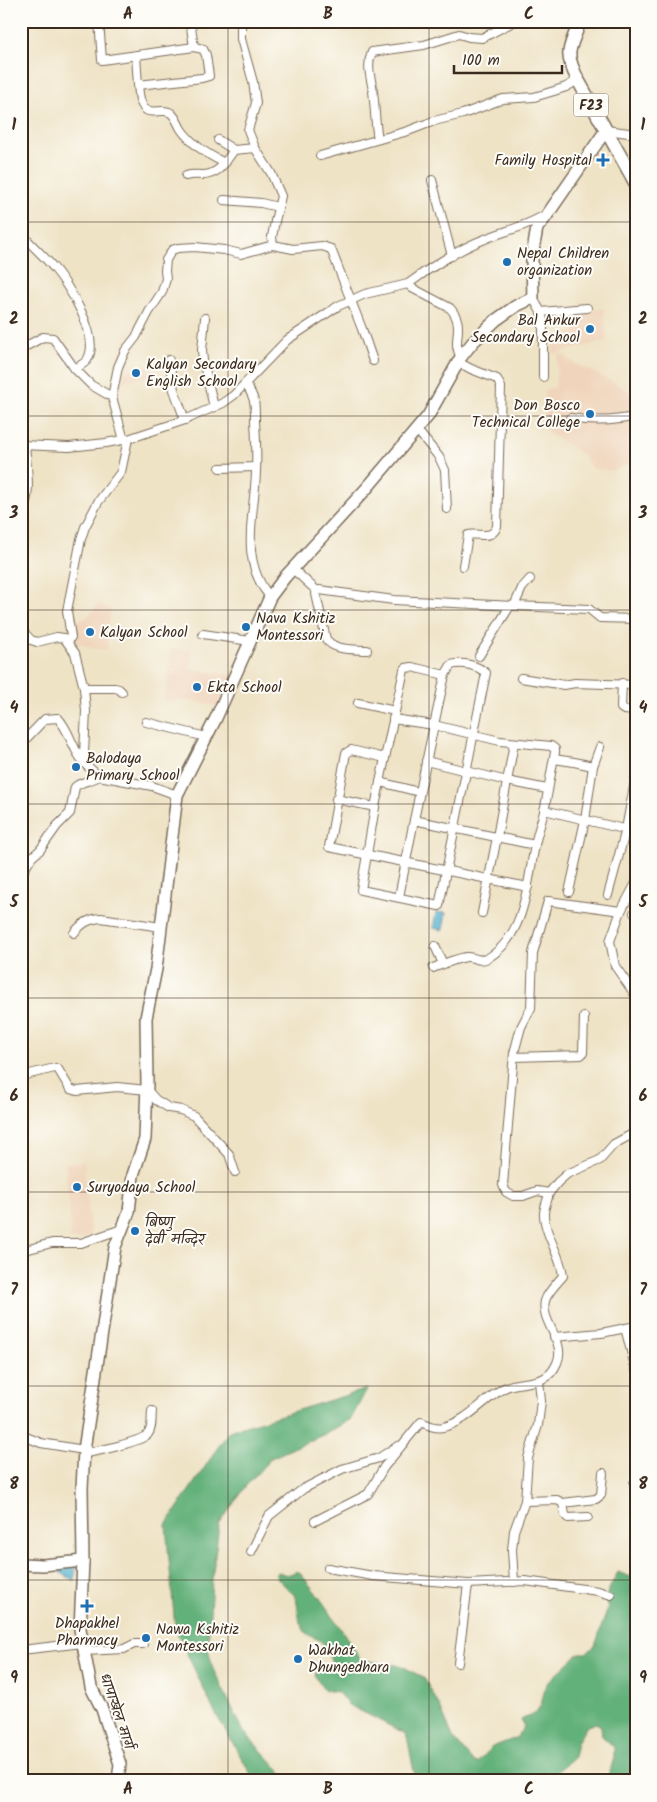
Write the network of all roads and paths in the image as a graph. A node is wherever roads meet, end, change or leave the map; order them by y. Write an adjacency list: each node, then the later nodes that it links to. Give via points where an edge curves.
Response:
1 (99, 21): 7 (street, via 102,60)
2 (190, 21): 6 (street)
3 (241, 21): 14 (street, via 241,39 254,82 255,110 248,130)
4 (515, 21): 12 (street, via 482,38 459,34 424,45 372,52 369,76)
5 (580, 21): 8 (main road, F23, via 568,52)
6 (194, 47): 7 (street); 9 (street, via 203,49 209,76)
7 (136, 55): 9 (street)
8 (578, 80): 10 (main road, F23); 12 (street, via 566,88 534,97 503,99)
9 (138, 86): 17 (street, via 140,100 146,110 171,113 192,142)
10 (606, 130): 11 (street); 20 (main road, F23); 23 (main road)
11 (636, 134)
12 (378, 139): 16 (street)
13 (218, 140): 15 (street)
14 (255, 148): 15 (street); 22 (street, via 280,190)
15 (234, 150): 17 (street)
16 (320, 156)
17 (225, 163): 18 (street, via 210,174)
18 (186, 176)
19 (432, 180): 26 (street)
20 (636, 184)
21 (224, 200): 22 (street)
22 (278, 207): 25 (street)
23 (549, 212): 26 (street, via 534,222 485,239); 28 (main road, via 536,228 532,259)
24 (21, 233): 37 (street, via 54,267 84,319 92,347 87,361)
25 (273, 245): 29 (street, via 293,249 331,248); 40 (street, via 241,254 195,246 172,250 166,260 165,286 125,351)
26 (452, 256): 27 (street)
27 (408, 284): 29 (street); 34 (street, via 455,314 459,324)
28 (533, 298): 31 (street); 34 (main road, धापाखेल मार्ग, via 496,320 472,342)
29 (350, 300): 36 (street); 39 (street, via 287,340)
30 (587, 308): 31 (street)
31 (541, 312): 38 (street)
32 (205, 318): 41 (street, via 203,361)
33 (21, 349): 37 (street, via 43,337 53,338)
34 (460, 359): 45 (main road, धापाखेल मार्ग); 52 (street, via 471,369 497,378 501,387 497,526 490,535 468,535)
35 (168, 360): 44 (street)
36 (372, 361)
37 (75, 369): 40 (street, via 91,385)
38 (542, 378)
39 (246, 385): 41 (street); 48 (street, via 255,402)
40 (112, 397): 46 (street)
41 (214, 407): 44 (street)
42 (636, 416): 43 (street, via 593,422)
43 (570, 418)
44 (185, 420): 46 (street)
45 (417, 430): 50 (street, via 439,457 445,470); 53 (main road, धापाखेल मार्ग)
46 (126, 440): 47 (street, via 69,447); 62 (street, via 121,472 98,502 81,539 67,611 71,637)
47 (23, 445): 51 (street, via 28,492)
48 (256, 467): 49 (street); 56 (street, via 251,519 252,558 256,576)
49 (220, 468)
50 (447, 508)
51 (21, 512)
52 (463, 566)
53 (293, 569): 55 (street); 56 (main road, धापाखेल मार्ग)
54 (530, 579): 57 (street)
55 (317, 591): 57 (street, via 394,600); 63 (street, via 329,644)
56 (270, 598): 61 (main road, धापाखेल मार्ग)
57 (512, 606): 58 (street, via 589,609 600,618); 64 (street)
58 (636, 619)
59 (21, 629): 62 (street, via 37,642 57,636)
60 (203, 634): 61 (street)
61 (250, 641): 77 (main road, धापाखेल मार्ग)
62 (68, 642): 69 (street, via 75,654)
63 (367, 650)
64 (478, 656)
65 (445, 675): 73 (street, via 406,668); 75 (street); 76 (street, via 455,664 471,665 486,673)
66 (521, 678): 67 (street, via 564,685)
67 (622, 683): 68 (street); 72 (street, via 621,708)
68 (636, 685)
69 (84, 688): 70 (street, via 115,688); 84 (street)
70 (122, 692)
71 (358, 703): 73 (street)
72 (636, 711)
73 (394, 715): 75 (street); 81 (street)
74 (146, 722): 77 (street)
75 (434, 726): 76 (street); 83 (street)
76 (474, 734): 78 (street); 86 (street)
77 (206, 737): 93 (main road, धापाखेल मार्ग)
78 (514, 743): 82 (street, via 551,746 555,749); 89 (street)
79 (21, 744): 84 (street, via 45,719 58,718 78,758)
80 (600, 747): 85 (street)
81 (385, 758): 90 (street); 94 (street, via 348,751)
82 (554, 759): 85 (street); 91 (street)
83 (426, 761): 86 (street); 92 (street)
84 (86, 765): 87 (street)
85 (593, 766): 98 (street)
86 (468, 772): 89 (street); 99 (street)
87 (99, 776): 93 (street, via 152,786); 107 (street, via 75,787 70,814 32,856)
88 (636, 776): 100 (street)
89 (506, 781): 91 (street); 102 (street)
90 (380, 782): 92 (street); 95 (street)
91 (547, 789): 96 (street)
92 (419, 792): 97 (street)
93 (178, 795): 116 (main road, धापाखेल मार्ग)
94 (336, 799): 95 (street); 104 (street, via 329,847)
95 (374, 807): 104 (street)
96 (544, 810): 98 (street); 103 (street)
97 (414, 820): 99 (street); 105 (street)
98 (585, 820): 100 (street); 111 (street)
99 (455, 829): 102 (street); 106 (street)
100 (626, 829): 101 (street); 112 (street)
101 (636, 832)
102 (497, 838): 103 (street); 108 (street)
103 (535, 845): 110 (street)
104 (366, 855): 105 (street); 113 (street, via 361,890)
105 (406, 863): 106 (street); 113 (street)
106 (446, 871): 108 (street); 113 (street, via 439,906)
107 (21, 875)
108 (488, 880): 110 (street); 115 (street)
109 (636, 883): 114 (street)
110 (528, 887): 119 (street, via 514,930 495,952 484,960 466,957)
111 (569, 892)
112 (608, 895)
113 (399, 897)
114 (621, 911): 121 (street, via 610,941 615,966); 123 (street, via 548,901 533,953 531,1008 521,1027)
115 (482, 912)
116 (162, 927): 117 (street, via 96,918 86,921); 125 (main road, धापाखेल मार्ग, via 146,1018)
117 (74, 933)
118 (435, 946): 119 (street)
119 (443, 964): 120 (street)
120 (433, 968)
121 (636, 996)
122 (584, 1017): 123 (street, via 581,1055)
123 (514, 1057): 128 (street, via 503,1185 513,1196 538,1191)
124 (21, 1076): 125 (street, via 55,1068 70,1089 77,1091 117,1087)
125 (147, 1090): 127 (street, via 169,1108 194,1116 229,1154); 129 (main road, धापाखेल मार्ग, via 145,1139 133,1176 129,1212)
126 (636, 1132): 128 (street, via 614,1144 600,1160 567,1174)
127 (235, 1172)
128 (549, 1193): 133 (street, via 544,1216 563,1276 545,1299 544,1310)
129 (122, 1230): 130 (street, via 81,1243 52,1243); 139 (main road, धापाखेल मार्ग, via 115,1248)
130 (21, 1252)
131 (636, 1326): 132 (street)
132 (625, 1328): 133 (street); 134 (street)
133 (554, 1337): 135 (street, via 558,1363)
134 (636, 1370)
135 (539, 1381): 138 (street, via 506,1387 459,1421 445,1427 421,1422); 141 (street, via 538,1425 528,1458)
136 (152, 1411): 139 (street, via 148,1434 95,1452)
137 (21, 1435): 139 (street, via 41,1443)
138 (404, 1442): 144 (street, via 368,1494); 145 (street, via 379,1458 342,1469 303,1490 269,1516)
139 (84, 1451): 146 (main road, धापाखेल मार्ग)
140 (603, 1473): 142 (street, via 601,1495 596,1499)
141 (525, 1501): 142 (street, via 557,1500); 149 (street, via 514,1531)
142 (564, 1503): 143 (street, via 568,1518)
143 (588, 1517)
144 (315, 1521)
145 (251, 1552)
146 (83, 1561): 147 (main road); 153 (main road, धापाखेल मार्ग, via 80,1629)
147 (21, 1564)
148 (328, 1568): 150 (street, via 373,1576)
149 (514, 1582): 150 (street); 151 (street)
150 (468, 1584): 155 (street)
151 (611, 1595)
152 (143, 1644): 153 (street, via 124,1648)
153 (84, 1646): 154 (street); 156 (main road, धापाखेल मार्ग, via 91,1687 102,1709 120,1764)
154 (21, 1650)
155 (458, 1663)
156 (118, 1781)

